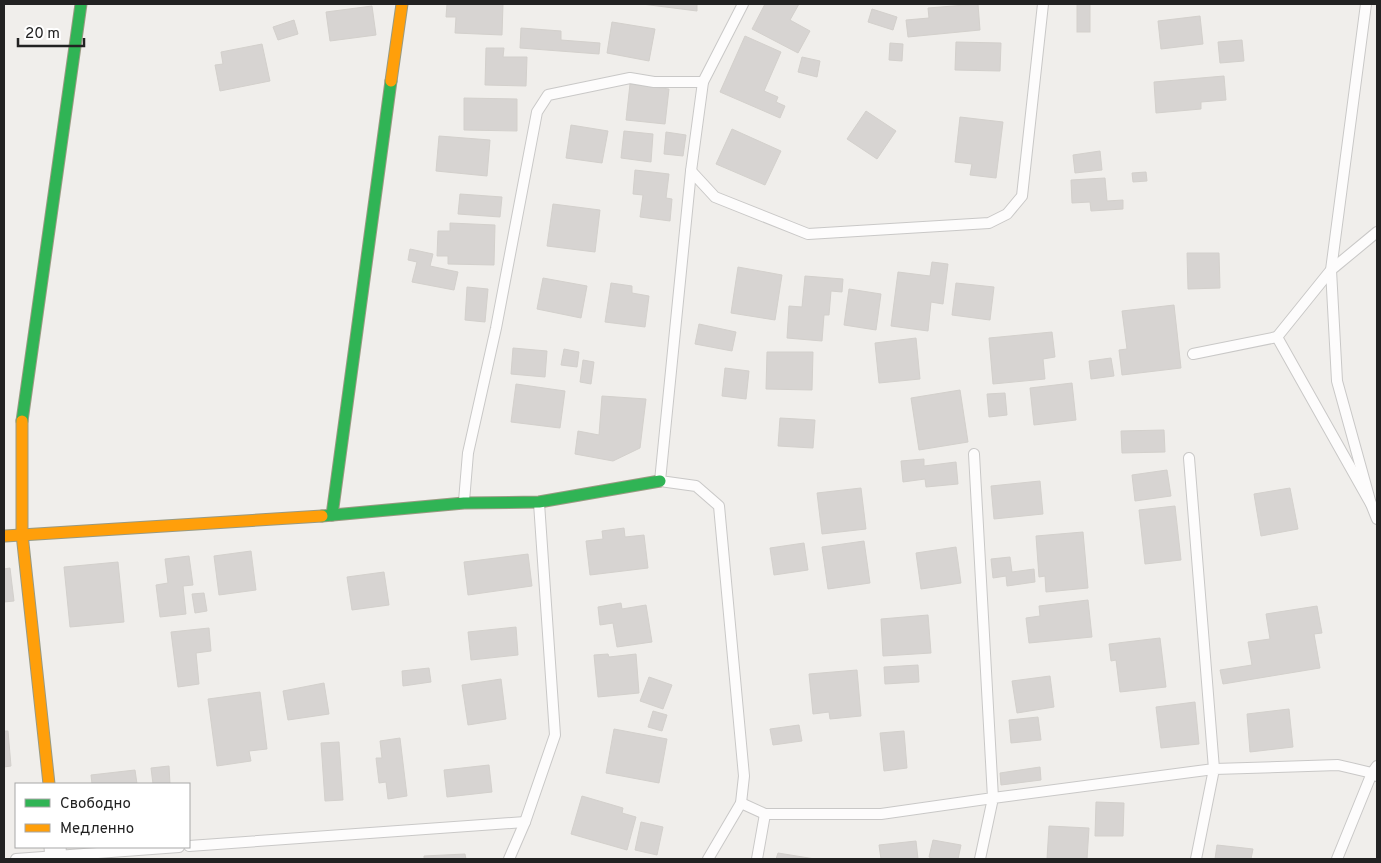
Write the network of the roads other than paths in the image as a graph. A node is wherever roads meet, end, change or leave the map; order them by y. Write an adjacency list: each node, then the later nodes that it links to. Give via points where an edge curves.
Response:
1 (81, 4): 20 (street, via 21,431)
2 (402, 4): 18 (street)
3 (744, 4): 6 (lane)
4 (1043, 4): 7 (lane, via 1022,196 1007,214 988,222 808,234 715,198)
5 (1366, 4): 9 (lane)
6 (703, 82): 7 (lane); 16 (lane, via 654,82 630,78 563,90 548,95 537,112 496,328 468,453)
7 (691, 171): 14 (lane)
8 (1377, 232): 9 (lane)
9 (1331, 270): 10 (lane); 17 (lane, via 1337,381)
10 (1276, 336): 11 (lane); 17 (lane)
11 (1193, 354)
12 (974, 454): 25 (lane)
13 (1189, 458): 22 (lane)
14 (660, 481): 15 (street); 26 (lane, via 696,486 719,506 744,776)
15 (539, 502): 16 (street); 28 (lane, via 555,734)
16 (464, 503): 18 (street)
17 (1371, 504): 19 (lane)
18 (332, 515): 20 (street)
19 (1377, 519)
20 (22, 534): 21 (street); 24 (street)
21 (4, 536)
22 (1214, 769): 23 (lane, via 1338,765); 25 (lane); 37 (lane)
23 (1376, 771): 38 (lane)
24 (48, 783)
25 (993, 798): 27 (lane, via 881,814); 36 (lane)
26 (741, 803): 27 (lane); 34 (lane)
27 (765, 814): 35 (lane)
28 (526, 822): 29 (lane); 33 (lane)
29 (190, 846)
30 (161, 848): 31 (lane)
31 (56, 854): 32 (lane)
32 (16, 859)
33 (509, 859)
34 (708, 859)
35 (757, 859)
36 (980, 859)
37 (1196, 859)
38 (1337, 859)

